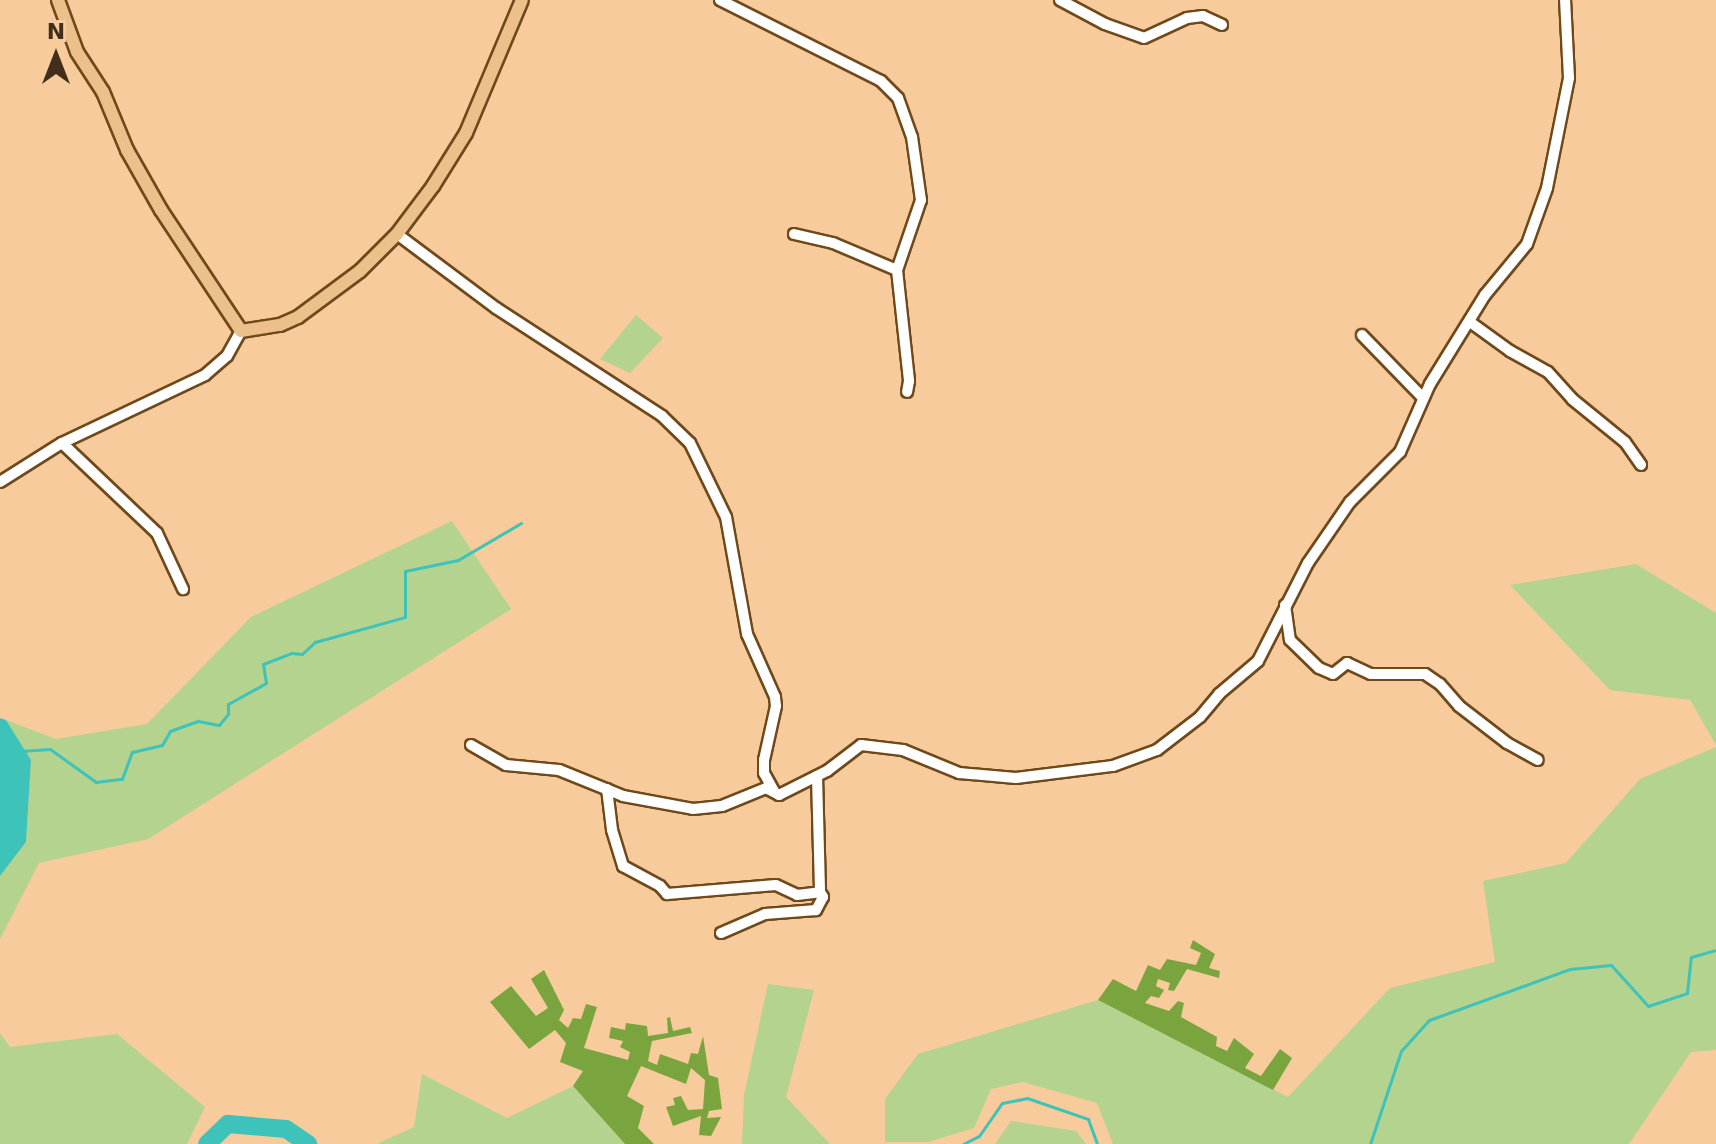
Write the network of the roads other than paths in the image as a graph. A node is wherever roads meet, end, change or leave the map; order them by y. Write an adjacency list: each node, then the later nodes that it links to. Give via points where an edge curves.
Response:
1 (58, 0): 11 (main road, via 77,52 103,92 127,150)
2 (522, 0): 7 (main road, via 466,133)
3 (720, 0): 9 (street, via 873,76 898,98 912,137 921,200)
4 (1060, 0): 6 (street, via 1144,38 1187,18 1203,16)
5 (1565, 0): 10 (street, via 1569,78 1544,201 1527,244)
6 (1222, 25)
7 (397, 234): 11 (main road, via 360,271 298,317); 24 (street, via 496,308 662,416 690,443 726,517 747,634 775,697 764,773)
8 (794, 234): 9 (street, via 833,243)
9 (897, 270): 13 (street)
10 (1470, 322): 14 (street); 16 (street, via 1548,372 1625,442)
11 (241, 331): 15 (street, via 227,356 205,375)
12 (1362, 335): 14 (street)
13 (907, 392)
14 (1423, 398): 19 (street, via 1400,452 1350,502)
15 (62, 443): 17 (street); 18 (street, via 157,533)
16 (1641, 465)
17 (0, 482)
18 (183, 589)
19 (1285, 603): 21 (street, via 1290,640 1319,668 1333,674 1347,663 1371,674 1425,674 1493,733); 22 (street, via 1253,667 1184,730 1131,761 1047,776 989,777 959,773 873,744 854,748)
20 (471, 745): 23 (street, via 506,765 559,770)
21 (1538, 760)
22 (817, 776): 24 (street); 25 (street)
23 (607, 789): 24 (street, via 693,809 722,806 766,788); 25 (street, via 623,866 667,894 759,885 781,886 797,895)
24 (779, 795)
25 (820, 892): 26 (street, via 823,897 816,910 765,914)
26 (721, 933)

